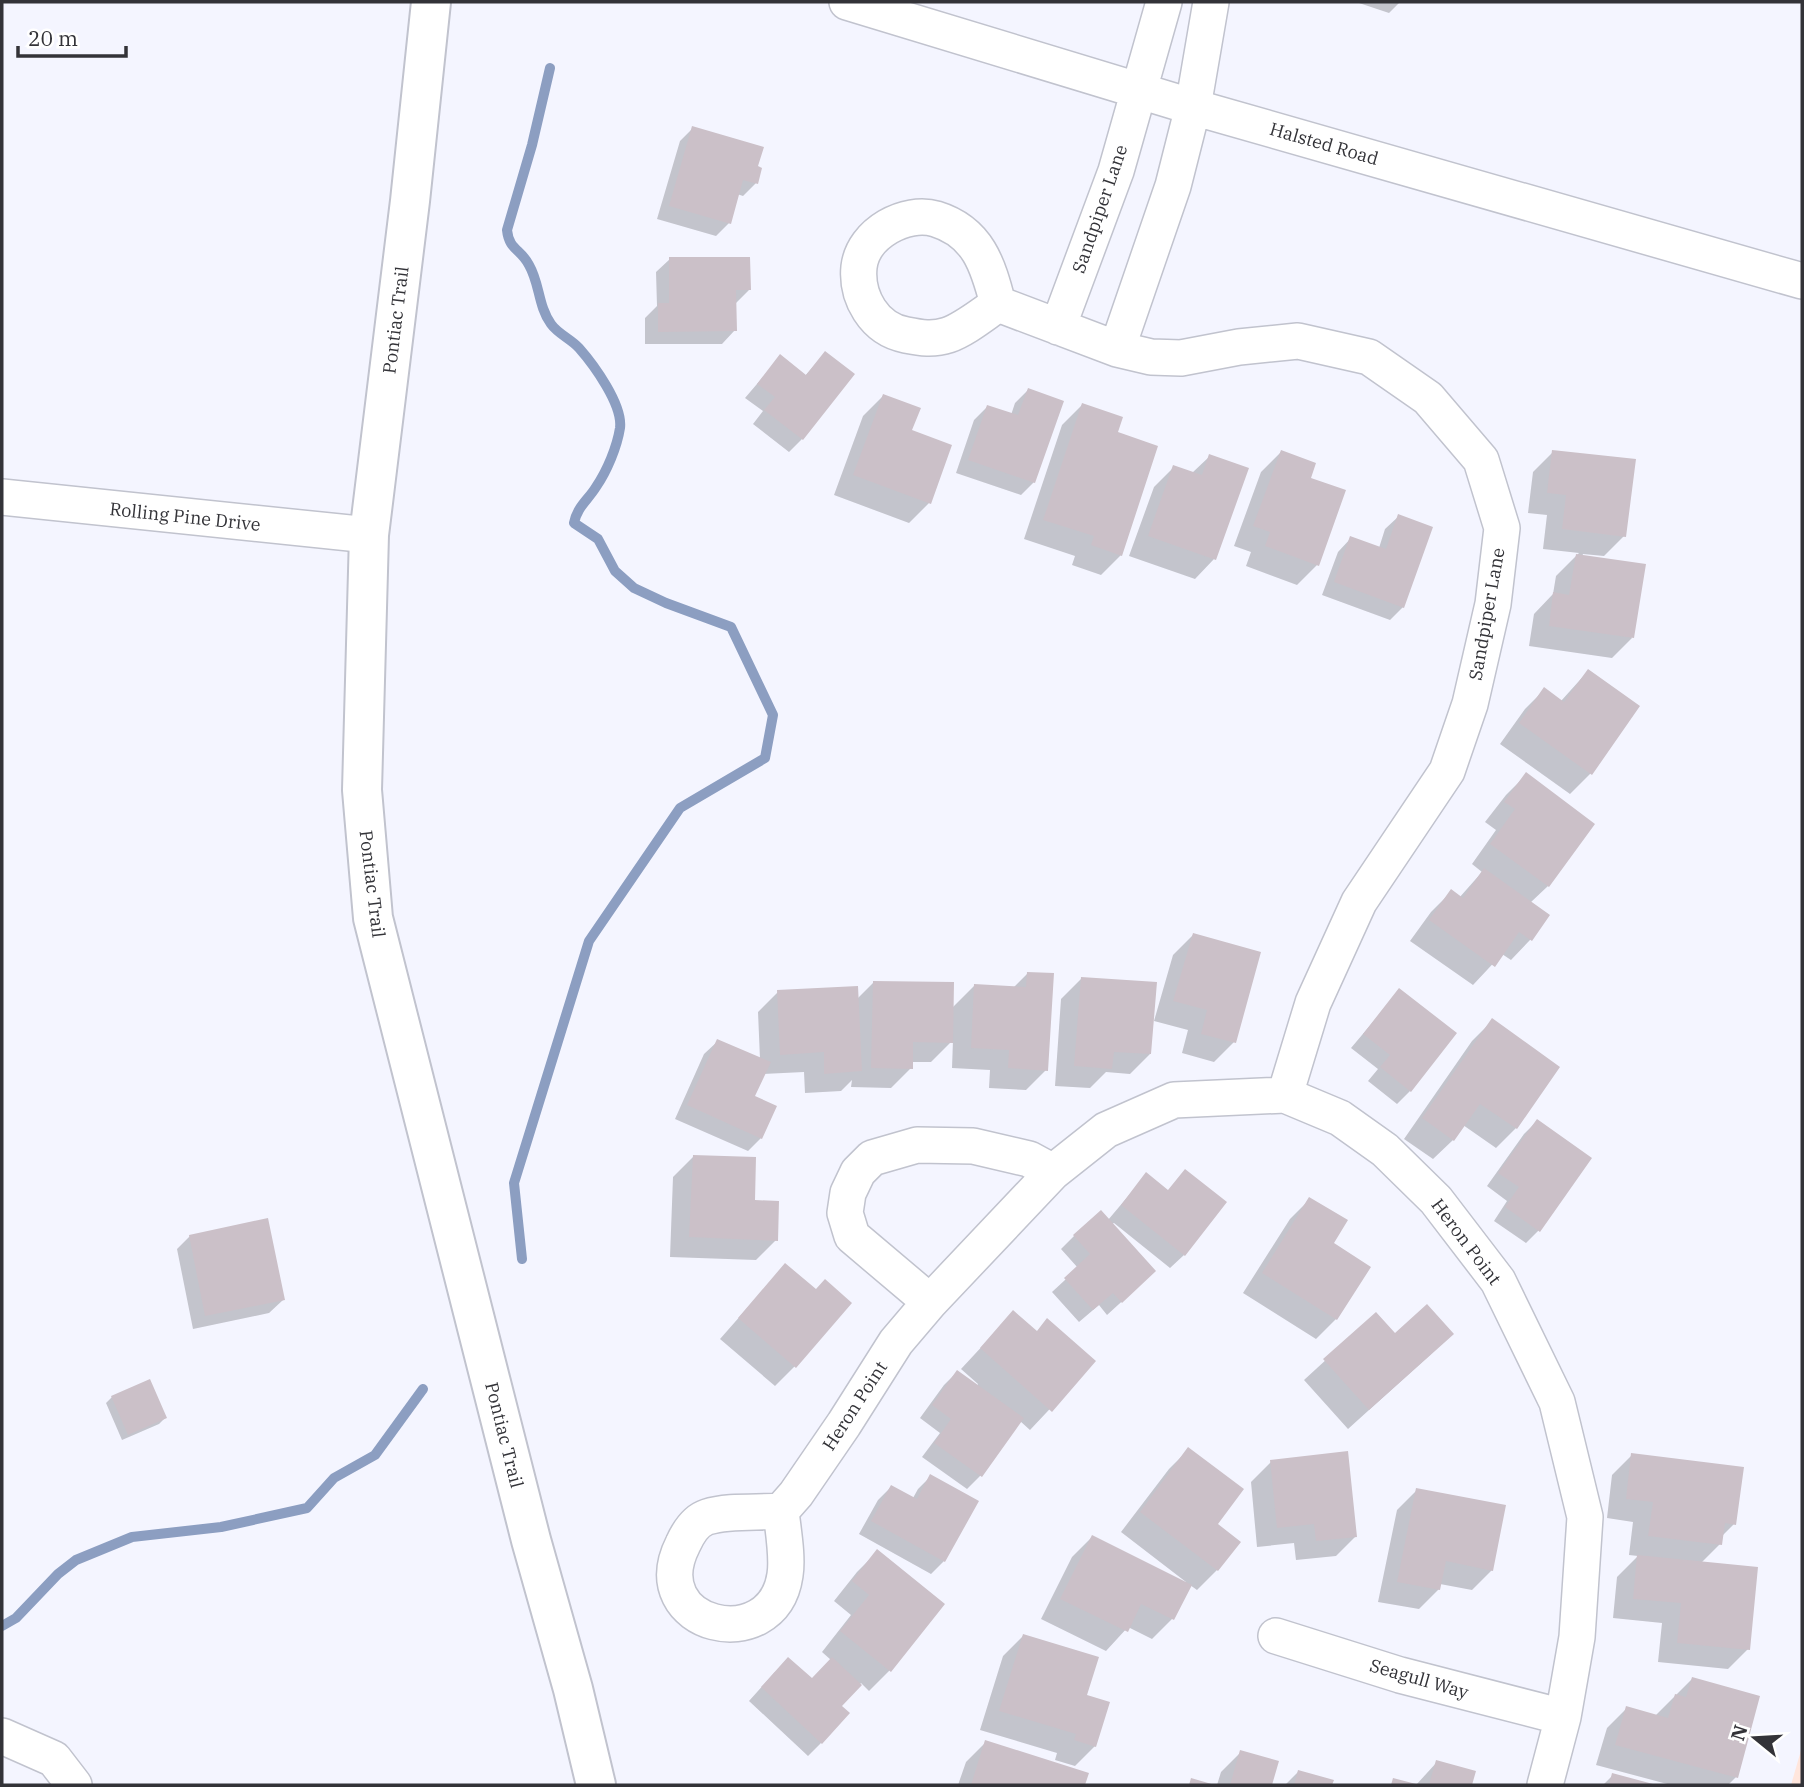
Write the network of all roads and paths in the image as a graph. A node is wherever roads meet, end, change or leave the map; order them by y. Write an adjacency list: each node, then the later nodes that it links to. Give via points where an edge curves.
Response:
1 (431, 2): 12 (main road, Pontiac Trail)
2 (846, 2): 5 (street, Halsted Road)
3 (1164, 2): 5 (street, Sandpiper Lane)
4 (1211, 2): 6 (street)
5 (1137, 90): 6 (street, Halsted Road); 9 (street, Sandpiper Lane, via 1116,171)
6 (1193, 107): 7 (street, Halsted Road); 10 (street, via 1173,186)
7 (1802, 281)
8 (998, 304): 9 (street, Sandpiper Lane)
9 (1058, 327): 10 (street, Sandpiper Lane)
10 (1117, 349): 13 (street, Sandpiper Lane, via 1181,358 1298,341 1369,357 1428,398 1481,460 1502,528 1490,616 1470,704 1447,771 1359,902 1313,1003)
11 (2, 497): 12 (street, Rolling Pine Drive)
12 (369, 535): 21 (main road, Pontiac Trail, via 362,790 373,918)
13 (1284, 1095): 14 (street, Heron Point, via 1174,1100 1106,1130); 18 (street, Heron Point, via 1340,1118 1385,1150 1436,1200 1498,1281 1557,1402 1585,1517 1577,1637)
14 (1053, 1172): 15 (street, Heron Point); 15 (street, via 1030,1159 973,1146 917,1145 872,1158 858,1172 845,1213 852,1236)
15 (930, 1302): 16 (street, Heron Point, via 895,1342 844,1424)
16 (781, 1511)
17 (1276, 1636): 18 (street, Seagull Way, via 1400,1675)
18 (1563, 1717): 22 (street, Heron Point)
19 (2, 1736): 20 (street, via 54,1759)
20 (74, 1785)
21 (596, 1785)
22 (1545, 1785)

